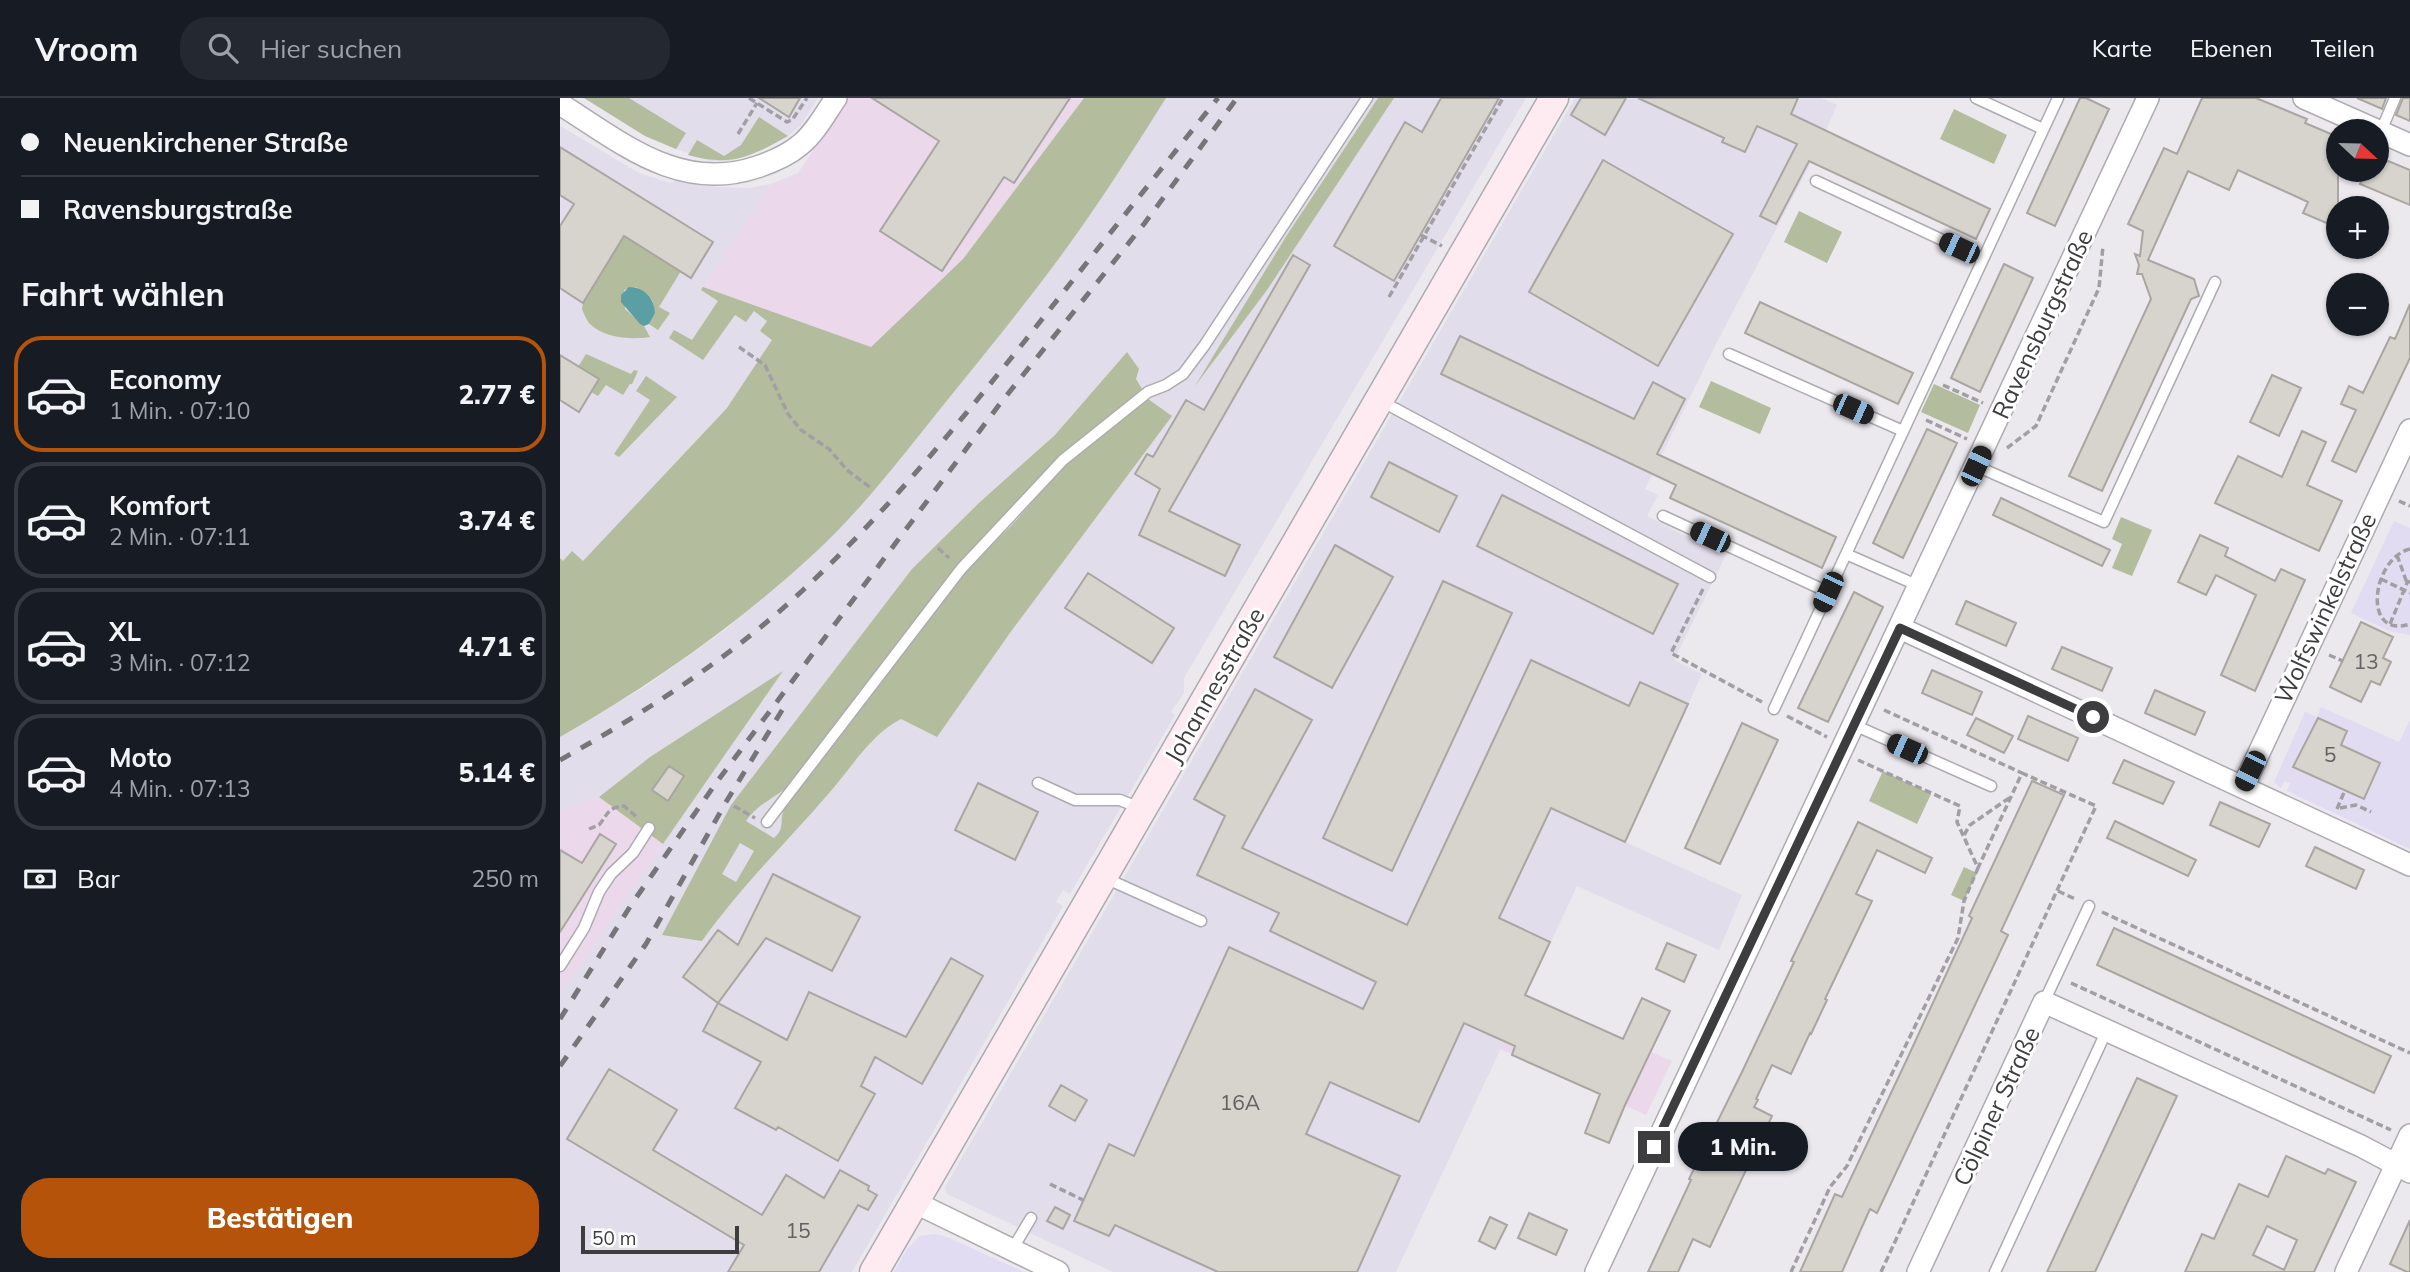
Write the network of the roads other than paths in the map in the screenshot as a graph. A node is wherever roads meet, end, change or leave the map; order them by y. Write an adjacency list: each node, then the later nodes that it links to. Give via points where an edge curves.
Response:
1 (836, 98): 9 (street, via 790,153 745,171 716,176 694,174 640,154)
2 (1367, 98): 35 (lane, via 1183,374 1148,392 1063,460 961,569)
3 (1554, 98): 19 (main road, Johannesstraße)
4 (1976, 98): 12 (lane)
5 (2058, 98): 12 (lane)
6 (2148, 98): 22 (street, Ravensburgstraße)
7 (2304, 98): 10 (street)
8 (2395, 98): 11 (lane)
9 (560, 104)
10 (2353, 119)
11 (2386, 119)
12 (2043, 130): 16 (lane)
13 (2389, 135): 14 (street)
14 (2410, 145)
15 (1816, 181): 16 (lane)
16 (1983, 259): 21 (lane)
17 (2216, 282): 22 (lane, via 2104,522)
18 (1729, 354): 21 (lane)
19 (1379, 400): 25 (lane); 34 (main road, Johannesstraße)
20 (2410, 430): 33 (street, Wolfswinkelstraße)
21 (1903, 431): 24 (lane)
22 (1980, 456): 26 (street, Ravensburgstraße)
23 (1663, 516): 27 (lane)
24 (1846, 554): 26 (lane); 27 (lane)
25 (1710, 577)
26 (1919, 586): 28 (street, Ravensburgstraße)
27 (1828, 592): 29 (lane)
28 (1900, 628): 30 (street, Ravensburgstraße); 33 (street)
29 (1774, 709)
30 (1854, 725): 32 (lane); 51 (street, Ravensburgstraße, via 1851,753)
31 (1038, 783): 34 (lane, via 1075,800 1120,800)
32 (1991, 786)
33 (2243, 787): 37 (street)
34 (1142, 809): 38 (main road, Johannesstraße)
35 (766, 822)
36 (649, 828): 41 (lane, via 598,892 584,928)
37 (2410, 865)
38 (1103, 876): 40 (lane); 46 (main road, Johannesstraße)
39 (2089, 906): 42 (lane)
40 (1201, 921)
41 (560, 966)
42 (2044, 1002): 43 (street, Cölpiner Straße); 52 (street, Cölpiner Straße)
43 (2107, 1030): 45 (street, Cölpiner Straße); 53 (lane)
44 (2409, 1137): 45 (street)
45 (2403, 1168): 54 (street)
46 (914, 1202): 48 (street); 49 (main road, Johannesstraße)
47 (1031, 1218): 48 (lane)
48 (1012, 1250): 50 (street)
49 (874, 1272)
50 (1058, 1272)
51 (1596, 1272)
52 (1918, 1272)
53 (1994, 1272)
54 (2346, 1272)

